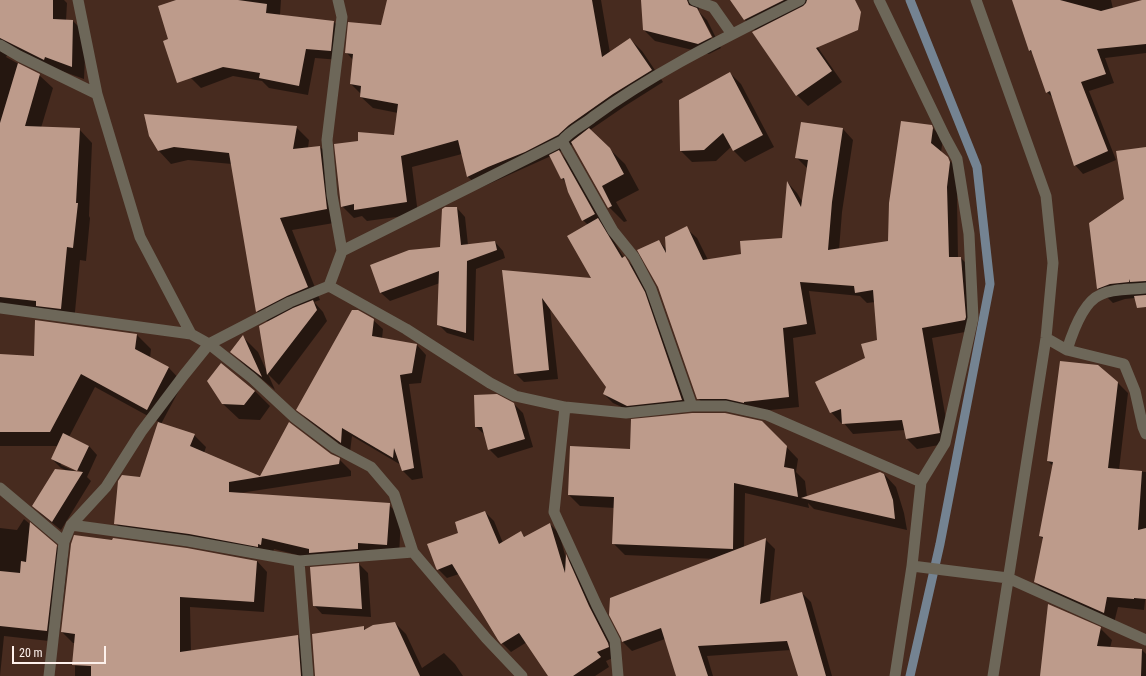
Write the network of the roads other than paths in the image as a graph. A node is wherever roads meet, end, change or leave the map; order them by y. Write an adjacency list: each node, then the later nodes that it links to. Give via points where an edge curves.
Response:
1 (78, 0): 9 (street)
2 (338, 0): 11 (street, via 342,17 327,140 332,195)
3 (694, 0): 7 (street, via 713,8)
4 (800, 0): 7 (street)
5 (879, 0): 22 (street, via 957,159 969,234 973,318 945,443)
6 (976, 0): 16 (street, via 1046,196 1053,263)
7 (732, 34): 10 (street, via 700,50 611,104 569,132)
8 (0, 45): 9 (street)
9 (97, 94): 15 (street, via 140,237)
10 (562, 141): 11 (street); 19 (street, via 613,231 634,257 651,289)
11 (342, 252): 12 (street)
12 (329, 286): 17 (street, via 290,302); 20 (street, via 406,329 509,393)
13 (1146, 288): 18 (street, via 1099,295 1087,306 1074,327)
14 (0, 308): 15 (street)
15 (191, 334): 17 (street)
16 (1046, 338): 18 (street); 29 (street)
17 (209, 344): 24 (street, via 141,432 106,487); 26 (street, via 252,378 294,417 335,448 371,467 394,494)
18 (1067, 350): 21 (street, via 1124,364 1135,391)
19 (692, 406): 20 (street, via 626,413); 22 (street, via 726,406 767,415)
20 (565, 407): 34 (street, via 554,512 615,641)
21 (1146, 434)
22 (921, 482): 28 (street)
23 (0, 488): 25 (street)
24 (72, 525): 25 (street); 27 (street)
25 (64, 542): 31 (street)
26 (413, 552): 27 (street); 33 (street)
27 (299, 561): 32 (street)
28 (912, 566): 29 (street); 35 (street)
29 (1008, 578): 30 (street); 36 (street)
30 (1146, 640)
31 (49, 676)
32 (308, 676)
33 (522, 676)
34 (618, 676)
35 (895, 676)
36 (993, 676)

